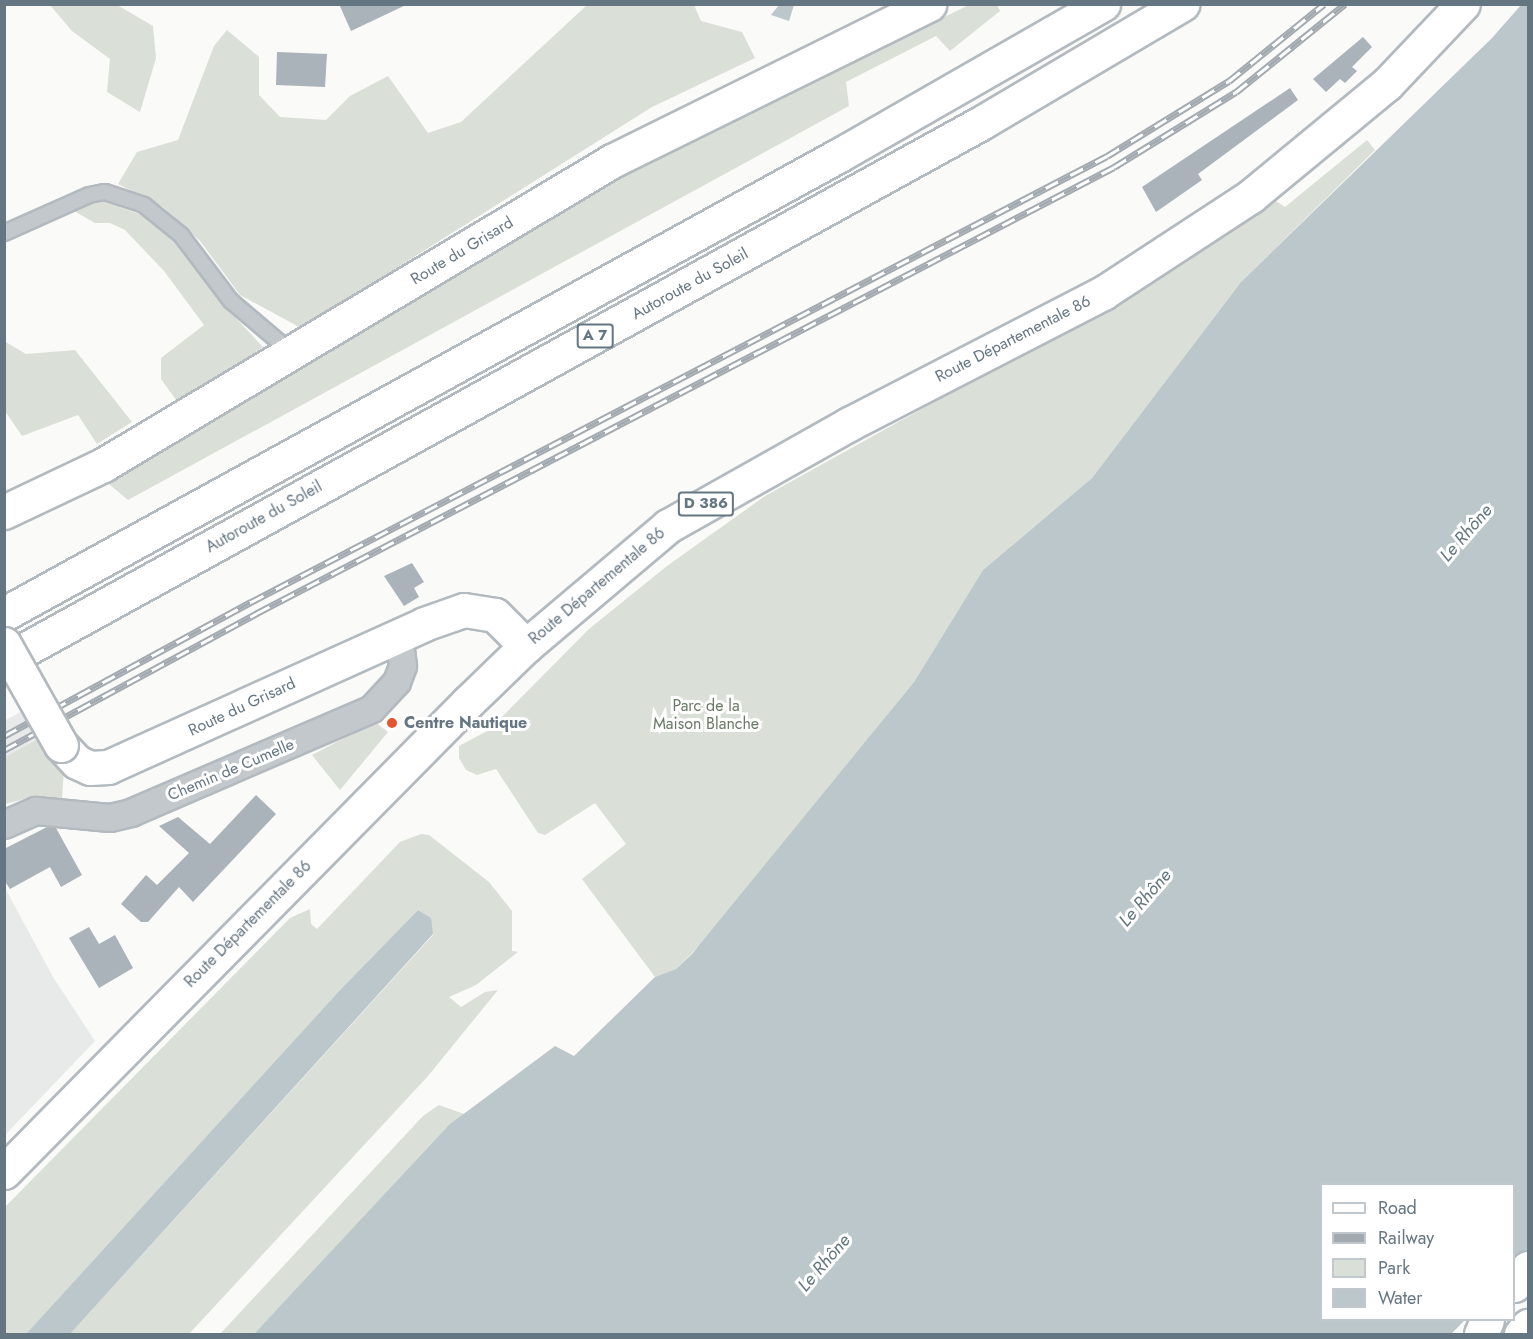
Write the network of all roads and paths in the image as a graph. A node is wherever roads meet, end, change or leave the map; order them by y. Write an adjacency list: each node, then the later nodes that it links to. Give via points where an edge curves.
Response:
1 (929, 4): 6 (main road, Route du Grisard, via 612,161)
2 (1103, 4): 8 (main road, A 7, via 924,108)
3 (1182, 4): 12 (main road, Autoroute du Soleil / A 7, via 942,145)
4 (1462, 4): 11 (main road, Route Départementale 86 / D 386, via 1387,84 1251,196 1103,293 849,424 668,526)
5 (4, 233): 6 (lane, via 88,195 105,192 144,205 182,235 231,301)
6 (292, 352): 7 (main road, Route du Grisard, via 103,465)
7 (4, 512)
8 (4, 614)
9 (399, 635): 10 (main road, Route du Grisard, bridge, via 108,767 90,768 77,762 61,745); 11 (main road, Route du Grisard, via 450,614 476,610 495,615); 13 (street, Chemin de Cumelle, via 403,666 391,691 372,709 131,813 110,818 36,811)
10 (4, 644)
11 (526, 646): 14 (main road, Route Départementale 86 / D 386)
12 (4, 661)
13 (4, 825)
14 (4, 1172)
15 (1528, 1268): 16 (main road)
16 (1515, 1284)
17 (1487, 1321): 19 (main road)
18 (1528, 1326): 20 (main road)
19 (1480, 1335)
20 (1521, 1335)

